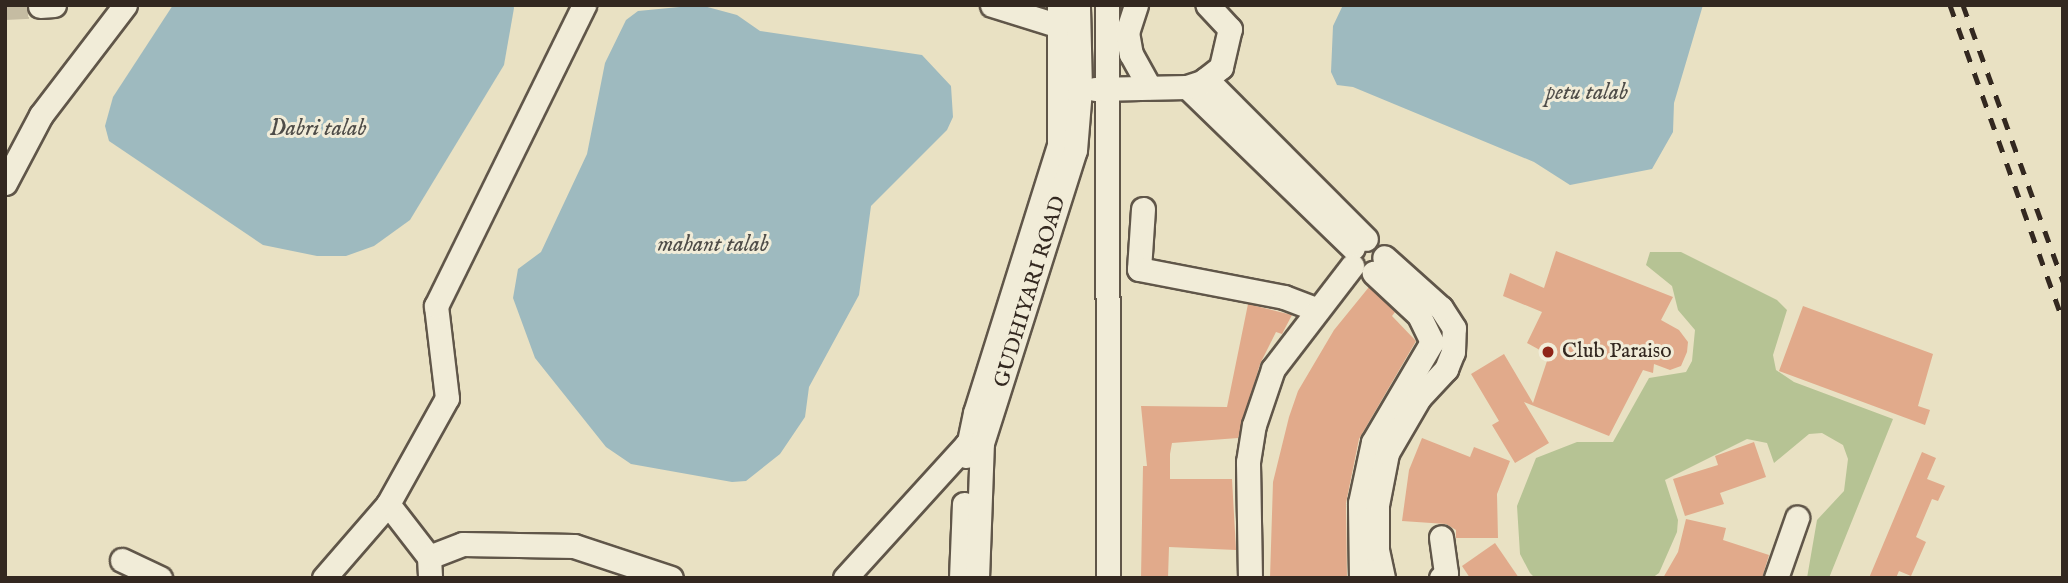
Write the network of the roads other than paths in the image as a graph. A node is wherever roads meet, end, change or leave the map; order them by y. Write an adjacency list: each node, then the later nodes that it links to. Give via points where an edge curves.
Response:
1 (54, 5): 9 (street)
2 (125, 5): 15 (street, via 41,115)
3 (584, 5): 21 (street, via 436,306 447,398)
4 (992, 5): 10 (street)
5 (1077, 5): 14 (street, GUDHIYARI ROAD)
6 (1107, 5): 12 (street)
7 (1136, 5): 13 (street, via 1127,32 1131,54)
8 (1208, 5): 11 (street, via 1230,29 1221,66)
9 (40, 6)
10 (1060, 15): 20 (street, GUDHIYARI ROAD, via 1059,145)
11 (1196, 83): 13 (street); 17 (street)
12 (1109, 88): 13 (street); 14 (street); 18 (street)
13 (1149, 88)
14 (1080, 89): 20 (street, GUDHIYARI ROAD, via 1075,150)
15 (5, 183)
16 (1143, 209): 19 (street, via 1139,269 1284,297)
17 (1366, 257): 19 (street); 22 (street, via 1441,308 1454,328 1454,352 1446,369 1419,398 1387,453)
18 (1110, 296): 33 (street, via 1105,332); 34 (street, via 1118,328)
19 (1315, 309): 35 (street, via 1273,369 1254,425 1248,462)
20 (974, 444): 30 (street); 31 (street, GUDHIYARI ROAD); 32 (street, GUDHIYARI ROAD)
21 (388, 504): 26 (street); 28 (street)
22 (1368, 504): 36 (street); 37 (street)
23 (1797, 517): 39 (street)
24 (1441, 537): 38 (street, via 1446,573)
25 (122, 560): 27 (street)
26 (429, 567): 29 (street, via 463,544 575,546)
27 (160, 578)
28 (324, 578)
29 (671, 578)
30 (845, 578)
31 (961, 578)
32 (977, 578)
33 (1108, 578)
34 (1121, 578)
35 (1250, 578)
36 (1361, 578)
37 (1383, 578)
38 (1441, 578)
39 (1776, 578)

